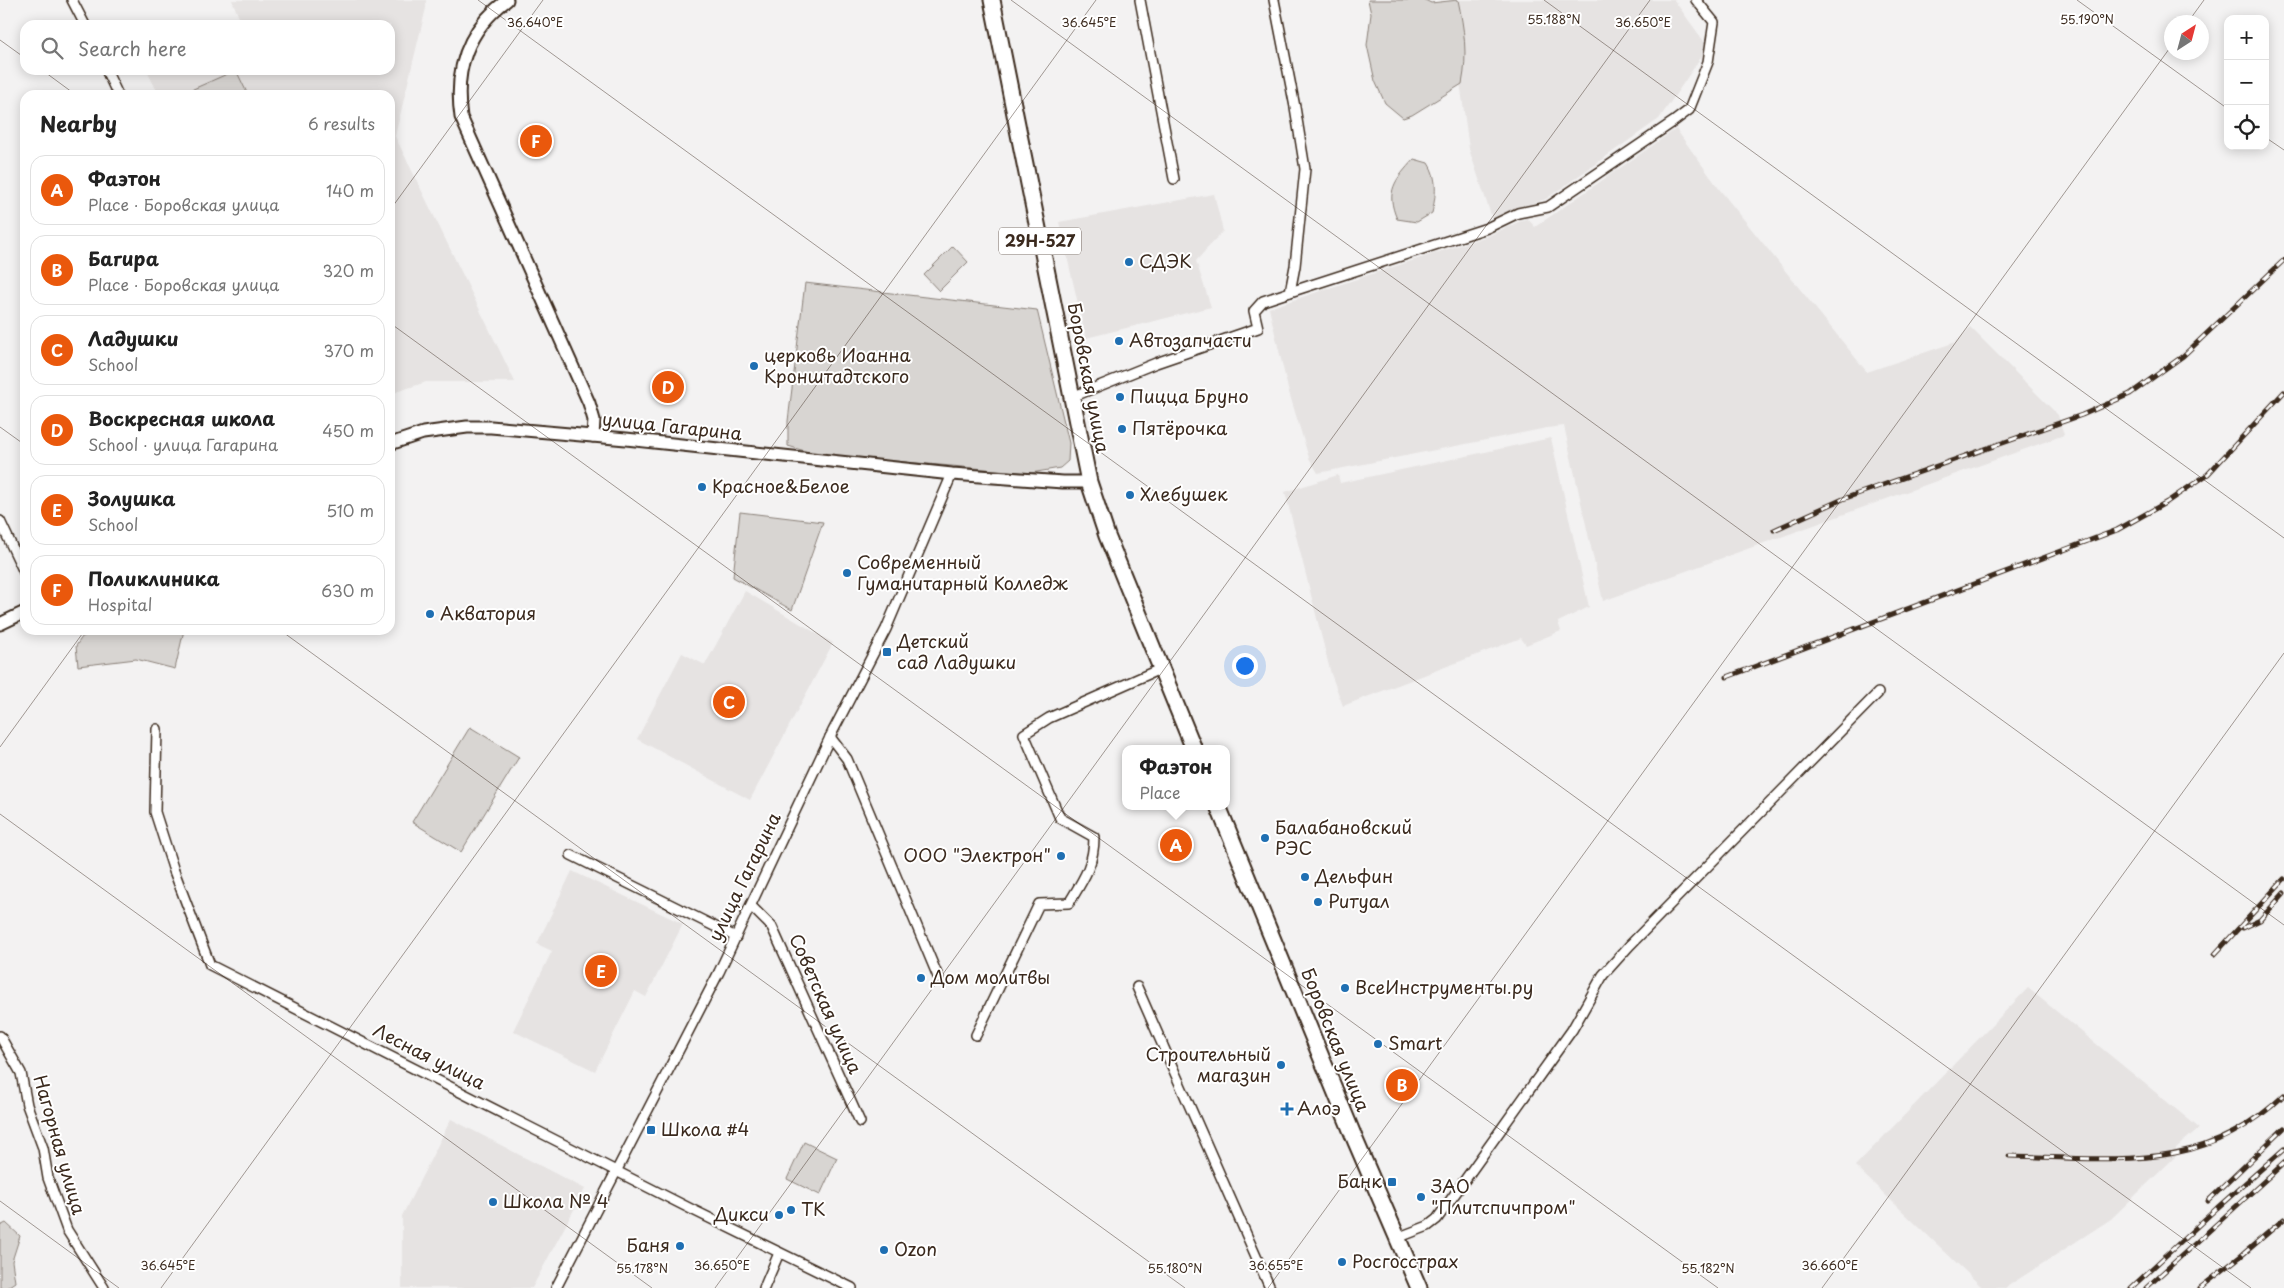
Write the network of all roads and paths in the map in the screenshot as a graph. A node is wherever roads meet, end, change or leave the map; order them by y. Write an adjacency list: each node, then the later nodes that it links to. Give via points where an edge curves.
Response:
1 (72, 0): 7 (street)
2 (507, 0): 13 (street, via 475,33 464,58 458,93 461,117 589,403 594,420)
3 (992, 0): 12 (main road, Боровская улица / 29Н-527)
4 (1140, 0): 10 (street)
5 (1274, 0): 11 (street, via 1305,169)
6 (1696, 0): 11 (street, via 1714,22 1708,62 1689,110 1673,122 1548,207 1518,213 1487,228)
7 (82, 20)
8 (108, 75): 9 (street)
9 (116, 90)
10 (1174, 179)
11 (1290, 292): 12 (street, via 1263,301 1254,310 1258,328)
12 (1072, 396): 16 (main road, Боровская улица / 29Н-527)
13 (593, 436): 14 (street, улица Гагарина, via 467,427 423,433); 15 (street, улица Гагарина)
14 (395, 442)
15 (952, 474): 16 (street, улица Гагарина); 24 (street, улица Гагарина, via 886,628)
16 (1089, 482): 21 (main road, Боровская улица / 29Н-527)
17 (0, 521): 18 (street)
18 (20, 563)
19 (20, 614): 20 (street)
20 (2, 623)
21 (1160, 669): 25 (main road, Боровская улица / 29Н-527); 32 (street, via 1050,718 1024,734 1060,818 1094,837 1094,854 1090,868 1069,903 1039,904)
22 (1878, 693): 36 (street, via 1603,975 1572,1030 1437,1219)
23 (157, 729): 35 (street, Лесная улица, via 155,812 210,965)
24 (830, 737): 28 (street, улица Гагарина); 30 (street, via 847,759)
25 (1192, 745)
26 (1220, 810): 36 (main road, Боровская улица)
27 (570, 855): 29 (street)
28 (751, 906): 29 (street, улица Гагарина); 34 (street, Советская улица, via 772,927)
29 (736, 937): 35 (street, улица Гагарина)
30 (939, 979)
31 (1136, 987): 42 (street)
32 (976, 1035)
33 (0, 1036): 38 (street, Нагорная улица, via 21,1073 27,1104 43,1148 48,1178 67,1230)
34 (860, 1122)
35 (616, 1171): 37 (street, Лесная улица); 39 (street, улица Гагарина)
36 (1397, 1238): 43 (main road, Боровская улица)
37 (779, 1253): 40 (street); 41 (street, Лесная улица)
38 (104, 1288)
39 (556, 1288)
40 (764, 1288)
41 (852, 1288)
42 (1270, 1288)
43 (1419, 1288)

